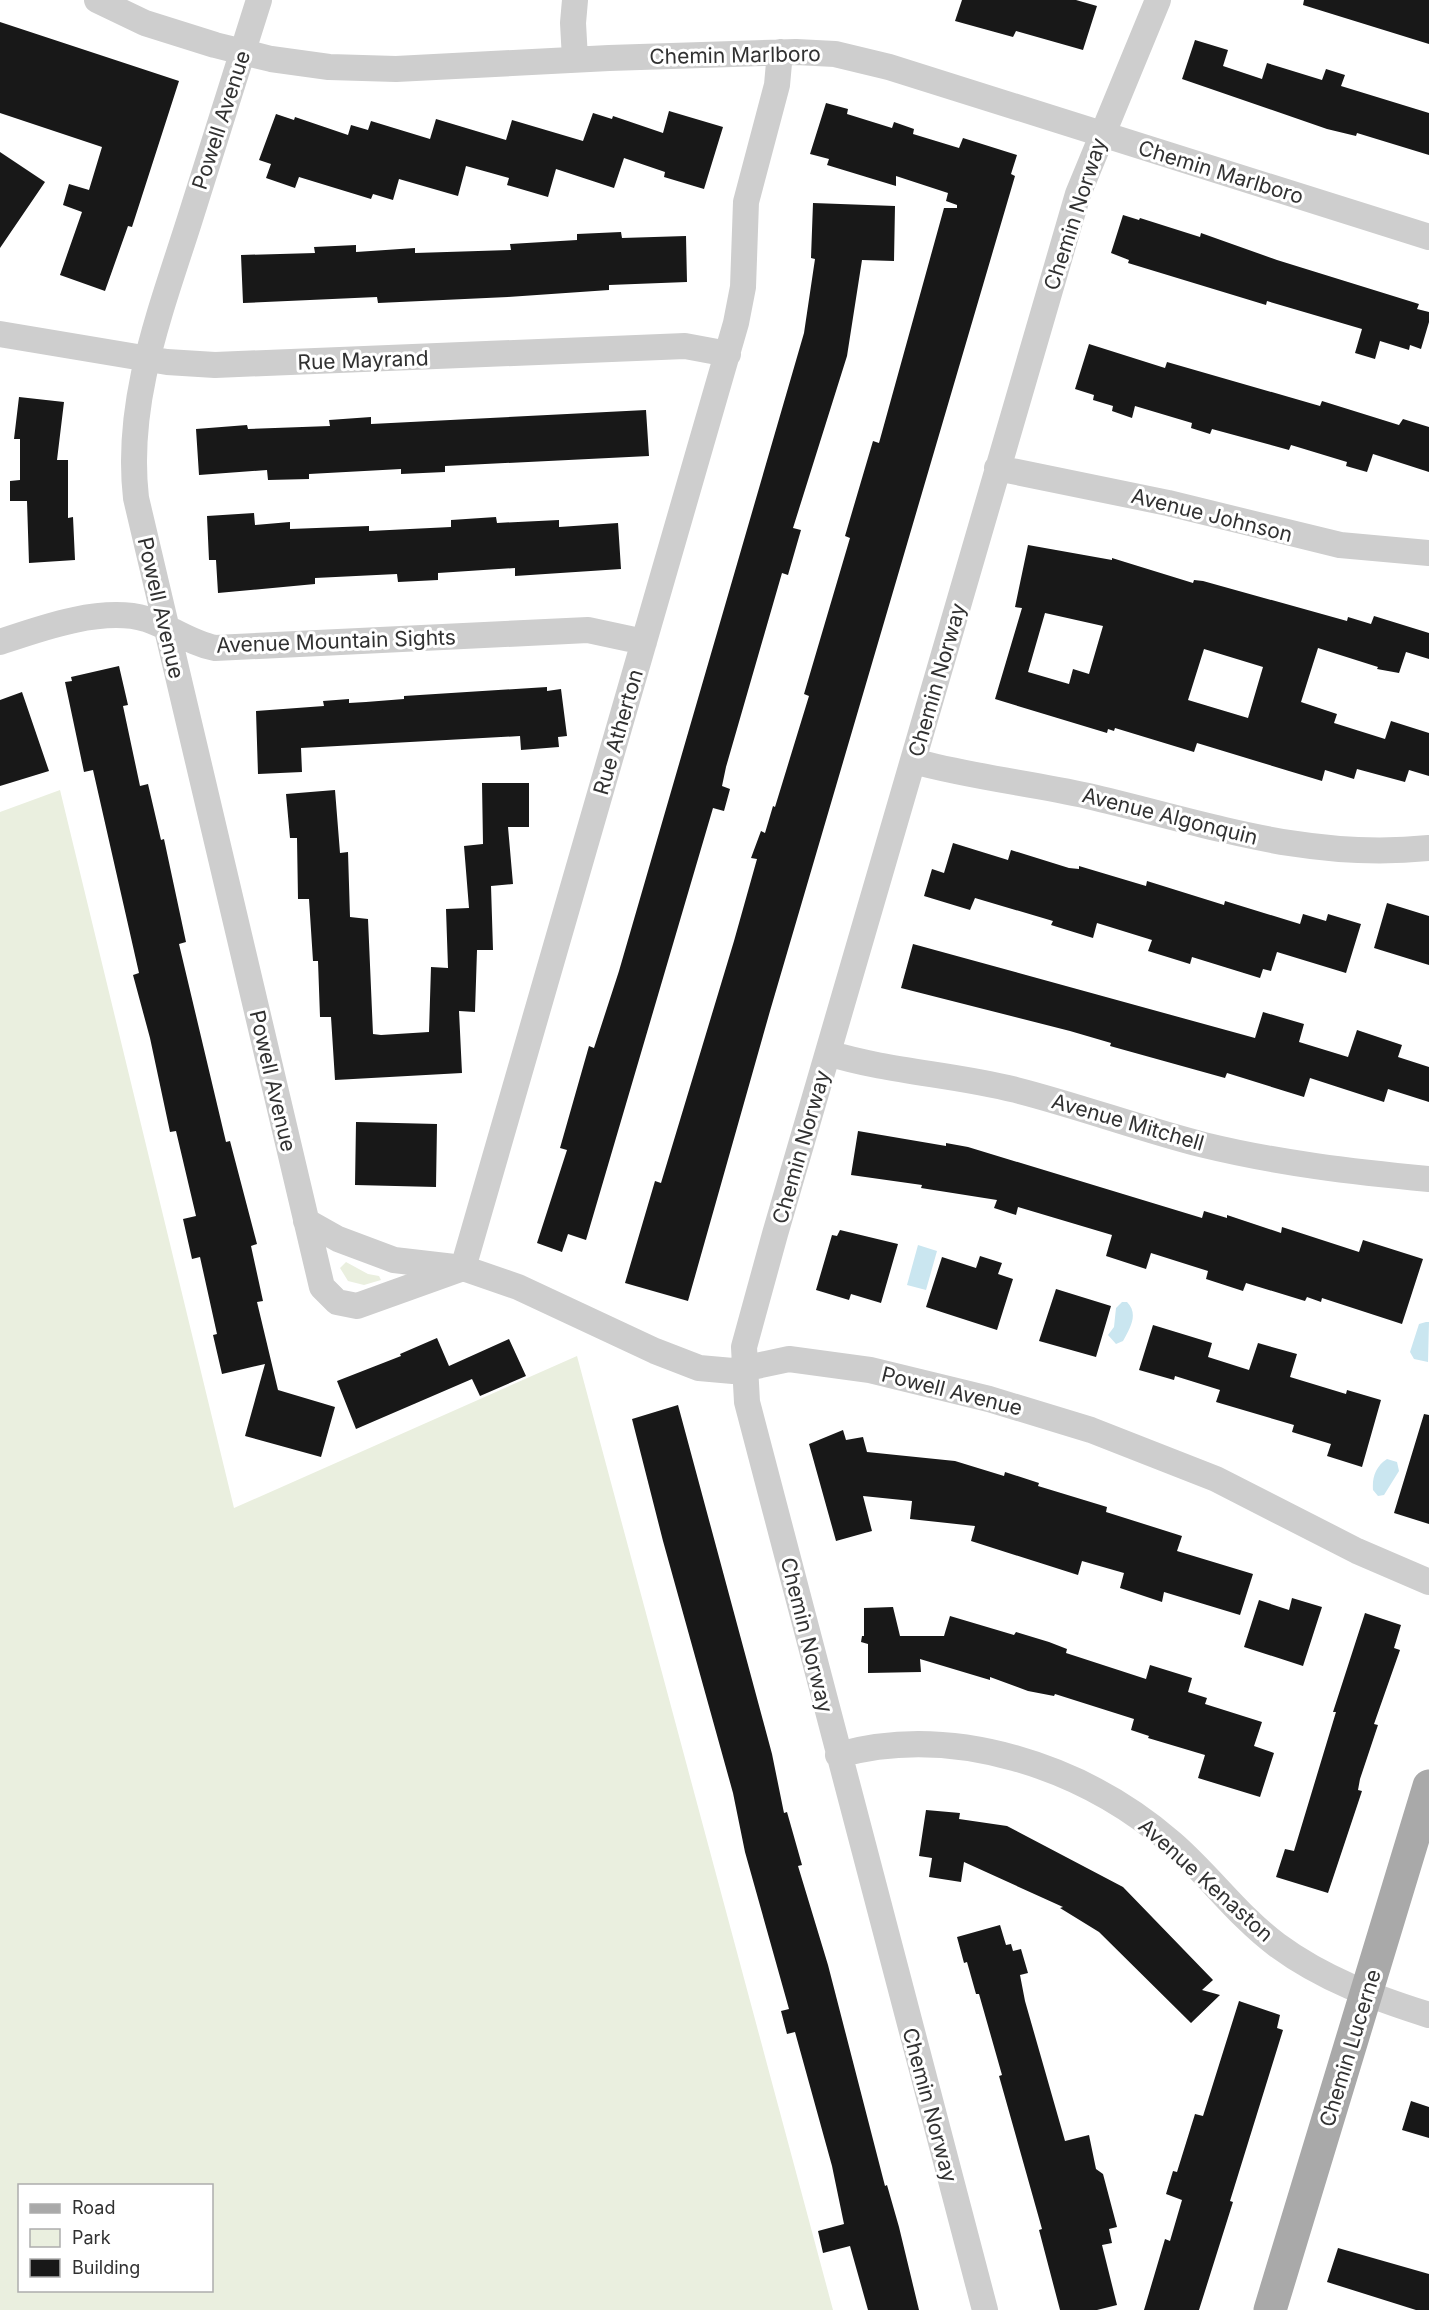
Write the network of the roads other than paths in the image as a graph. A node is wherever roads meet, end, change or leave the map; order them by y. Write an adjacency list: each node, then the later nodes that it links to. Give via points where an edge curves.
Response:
1 (97, 0): 6 (street, Chemin Marlboro, via 145,23)
2 (259, 0): 6 (street, Powell Avenue)
3 (575, 0): 7 (street)
4 (1158, 0): 8 (street, Chemin Norway)
5 (780, 52): 7 (street, Chemin Marlboro); 8 (street, Chemin Marlboro, via 835,54 861,60); 11 (street, Rue Atherton, via 777,85 747,192 743,287)
6 (243, 53): 7 (street, Chemin Marlboro, via 360,69); 12 (street, Powell Avenue)
7 (575, 59)
8 (1101, 135): 9 (street, Chemin Marlboro); 13 (street, Chemin Norway, via 1075,202)
9 (1429, 237)
10 (0, 334): 12 (street, Rue Mayrand)
11 (728, 354): 12 (street, Rue Mayrand, via 686,346 215,365); 17 (street, Rue Atherton)
12 (148, 358): 15 (street, Powell Avenue, via 134,424 134,480)
13 (997, 468): 14 (street, Avenue Johnson, via 1168,503 1329,543); 18 (street, Chemin Norway)
14 (1429, 553)
15 (165, 628): 16 (street, Avenue Mountain Sights, via 135,616 101,617 39,628); 17 (street, Avenue Mountain Sights, via 215,648 588,630); 22 (street, Powell Avenue)
16 (0, 642)
17 (644, 642): 23 (street, Rue Atherton)
18 (913, 761): 19 (street, Avenue Algonquin, via 1070,792 1217,830 1288,843 1361,850); 20 (street, Chemin Norway)
19 (1429, 848)
20 (828, 1053): 21 (street, Avenue Mitchell, via 1014,1089 1200,1144 1262,1158); 24 (street, Chemin Norway, via 748,1326)
21 (1429, 1179)
22 (306, 1221): 23 (street, Powell Avenue, via 338,1239 394,1260); 23 (street, Powell Avenue, via 322,1287 343,1305 364,1305)
23 (463, 1268): 24 (street, Powell Avenue, via 541,1296 677,1360 709,1370)
24 (743, 1369): 25 (street, Powell Avenue, via 789,1359 870,1370 1048,1416 1130,1443 1216,1479 1357,1551); 26 (street, Chemin Norway, via 747,1402)
25 (1429, 1582)
26 (838, 1755): 28 (street, Avenue Kenaston, via 890,1744 960,1747 1001,1755 1069,1778 1119,1804 1155,1829 1276,1945 1332,1979); 30 (street, Chemin Norway)
27 (1429, 1786): 28 (main road, Chemin Lucerne)
28 (1366, 1994): 29 (street, Avenue Kenaston); 31 (main road, Chemin Lucerne)
29 (1429, 2015)
30 (985, 2310)
31 (1270, 2310)

